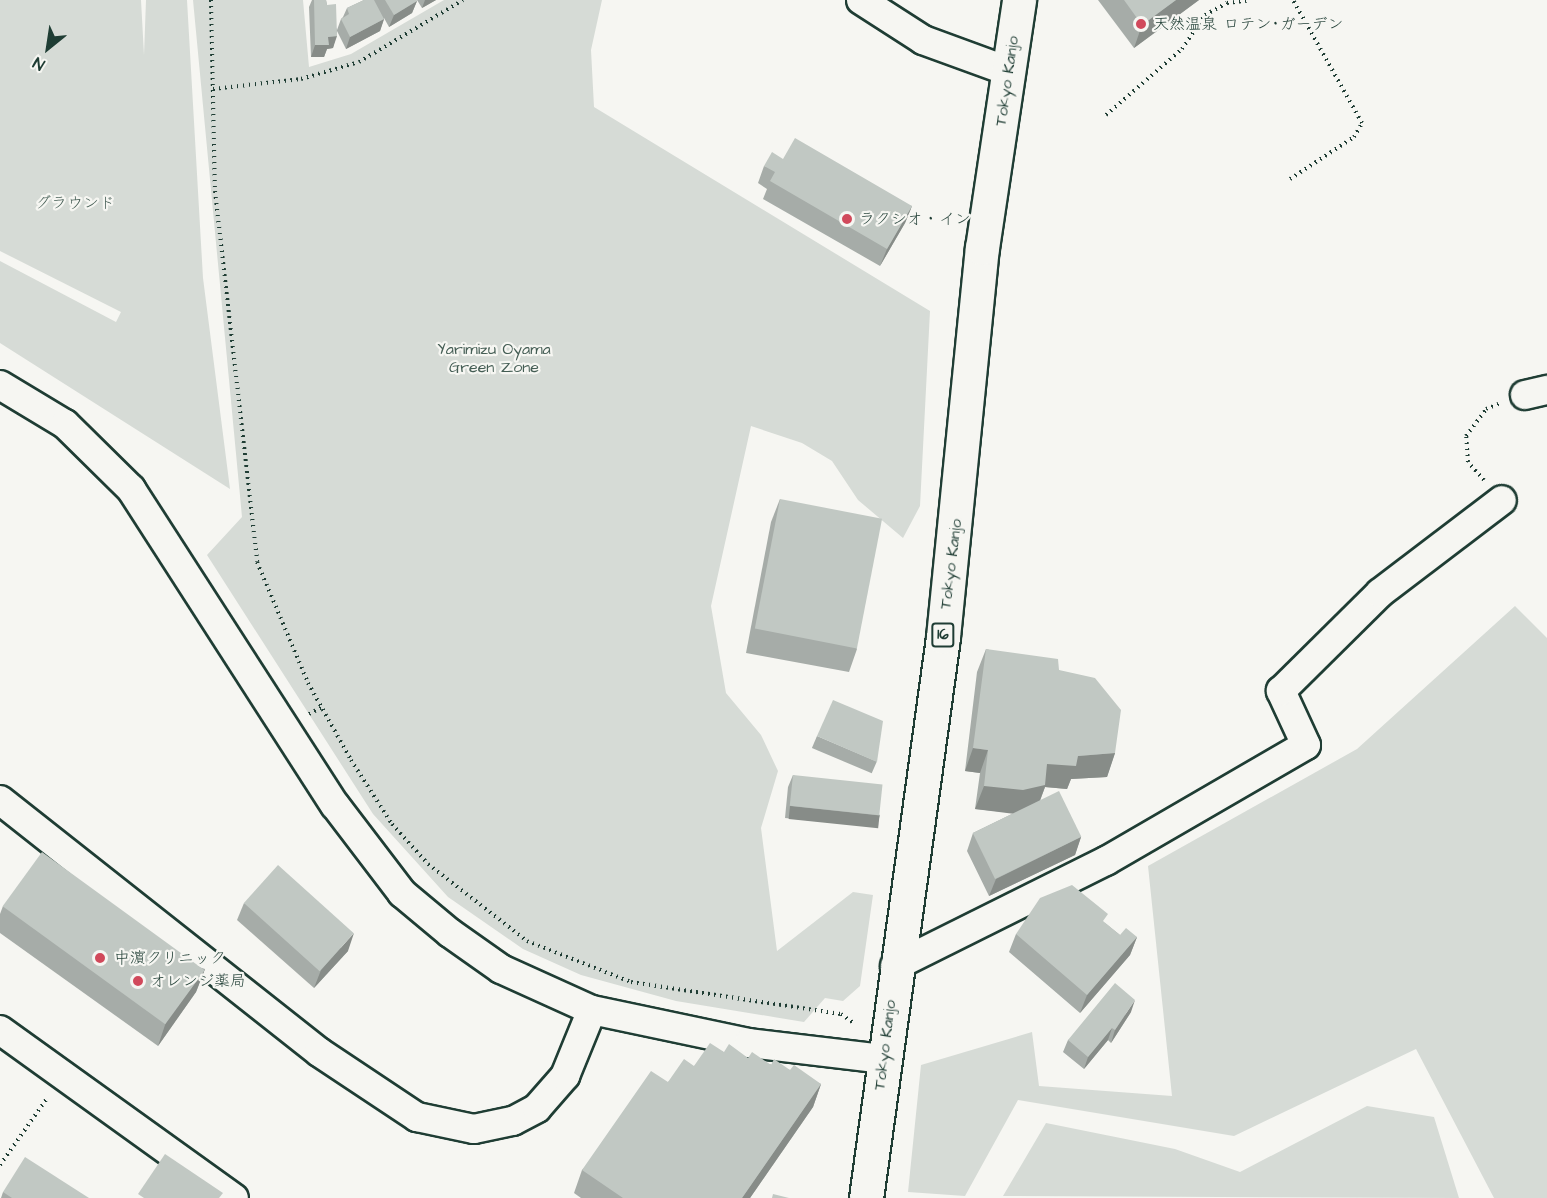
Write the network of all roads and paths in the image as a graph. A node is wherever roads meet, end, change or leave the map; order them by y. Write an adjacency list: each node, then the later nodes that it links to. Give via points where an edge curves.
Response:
1 (211, 0): 8 (path)
2 (463, 0): 8 (path, via 358,62 301,79)
3 (861, 0): 7 (street, via 923,40)
4 (1019, 0): 7 (highway, Tokyo Kanjo / 16)
5 (1250, 0): 9 (path, via 1227,3 1205,15 1182,49)
6 (1293, 0): 10 (path, via 1362,123 1354,137)
7 (1008, 71): 17 (highway, Tokyo Kanjo / 16, via 982,248 943,637)
8 (213, 89): 14 (path, via 215,192 255,551 271,603)
9 (1106, 115)
10 (1290, 179)
11 (0, 385): 18 (street, via 74,431 131,489 335,805 402,893 501,969)
12 (1536, 393): 13 (path, via 1486,409 1466,436 1468,462)
13 (1502, 500): 17 (street, via 1380,593 1281,691 1306,745 1106,861)
14 (322, 707): 15 (path); 19 (path, via 351,760 410,844 472,903 527,940 631,982 841,1014)
15 (303, 717)
16 (0, 800): 18 (street, via 319,1052 422,1119 474,1129 513,1121 537,1108 565,1076)
17 (895, 966): 21 (highway, Tokyo Kanjo / 16)
18 (592, 1011): 21 (street, via 719,1038)
19 (852, 1022)
20 (0, 1030): 22 (street)
21 (883, 1059): 25 (highway, Tokyo Kanjo / 16)
22 (63, 1076): 23 (path); 24 (street)
23 (0, 1165)
24 (234, 1198)
25 (866, 1198)

